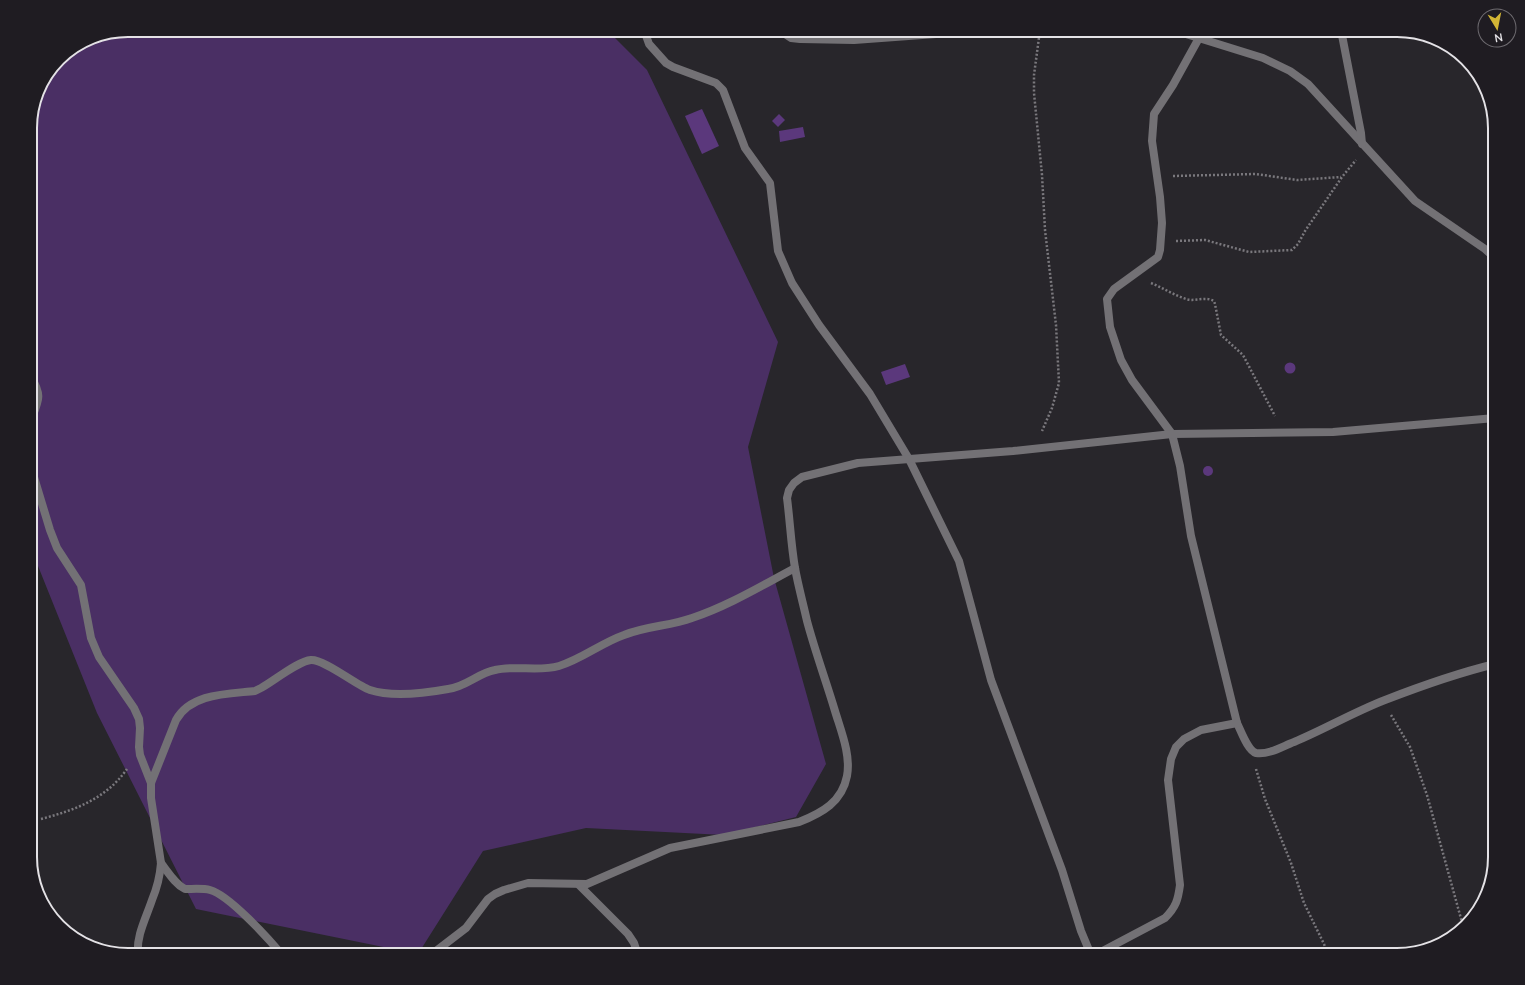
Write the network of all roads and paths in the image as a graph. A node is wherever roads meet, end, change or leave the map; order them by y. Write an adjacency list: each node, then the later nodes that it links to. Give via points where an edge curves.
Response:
1 (646, 37): 20 (street, via 649,44 666,63 716,83 723,90 745,148 770,183 778,251 792,283 819,326 870,394)
2 (790, 37): 3 (street, via 854,40)
3 (895, 37)
4 (1039, 37): 19 (path, via 1034,93 1059,383)
5 (1196, 37): 7 (street)
6 (1342, 37): 8 (street)
7 (1199, 38): 8 (street, via 1263,58 1290,71 1308,84); 9 (street, via 1154,114 1152,141)
8 (1364, 147): 10 (path); 12 (street, via 1415,201)
9 (1157, 175): 10 (path, via 1256,174 1297,180); 11 (street, via 1162,222)
10 (1342, 177): 11 (path, via 1292,250 1249,252 1194,239)
11 (1161, 243): 13 (street, via 1158,257)
12 (1488, 252)
13 (1132, 276): 17 (path, via 1185,299 1214,301 1220,335 1243,355); 18 (street, via 1114,289 1107,299 1110,327 1121,360 1132,380)
14 (37, 388): 15 (street)
15 (37, 407)
16 (1488, 419): 17 (street, via 1333,432)
17 (1283, 433): 18 (street)
18 (1172, 434): 19 (street); 25 (street, via 1180,466 1191,536)
19 (1036, 448): 20 (street)
20 (910, 459): 22 (street, via 858,463 802,477 794,483 787,498); 37 (street, via 959,561 991,680 1062,870)
21 (37, 487): 26 (street, via 57,548 81,585 91,638 99,657 139,719)
22 (795, 568): 28 (street, via 734,601 691,618 614,638 558,666 494,670 456,688 397,694 379,692 368,689 312,660 301,663 255,691 206,697 187,706 176,720); 31 (street, via 847,756 847,775 838,798 818,814 799,822 670,848 596,882)
23 (1488, 666): 24 (street)
24 (1383, 701): 27 (street, via 1273,750 1261,753); 32 (path, via 1410,747 1427,795)
25 (1237, 723): 27 (street); 38 (street, via 1200,730 1176,747 1171,759 1168,780 1180,885 1178,899 1174,909 1165,918)
26 (139, 746): 28 (street, via 140,756); 29 (path, via 129,768 107,790 92,801 72,810)
27 (1250, 749): 39 (path, via 1265,799 1304,903)
28 (151, 783): 30 (street)
29 (41, 819)
30 (161, 863): 33 (street); 34 (street, via 182,887 216,892 232,904)
31 (579, 885): 35 (street, via 528,883 495,894 488,899 466,928); 36 (street, via 628,934)
32 (1461, 921)
33 (137, 948)
34 (276, 948)
35 (440, 948)
36 (636, 948)
37 (1088, 948)
38 (1108, 948)
39 (1325, 948)

